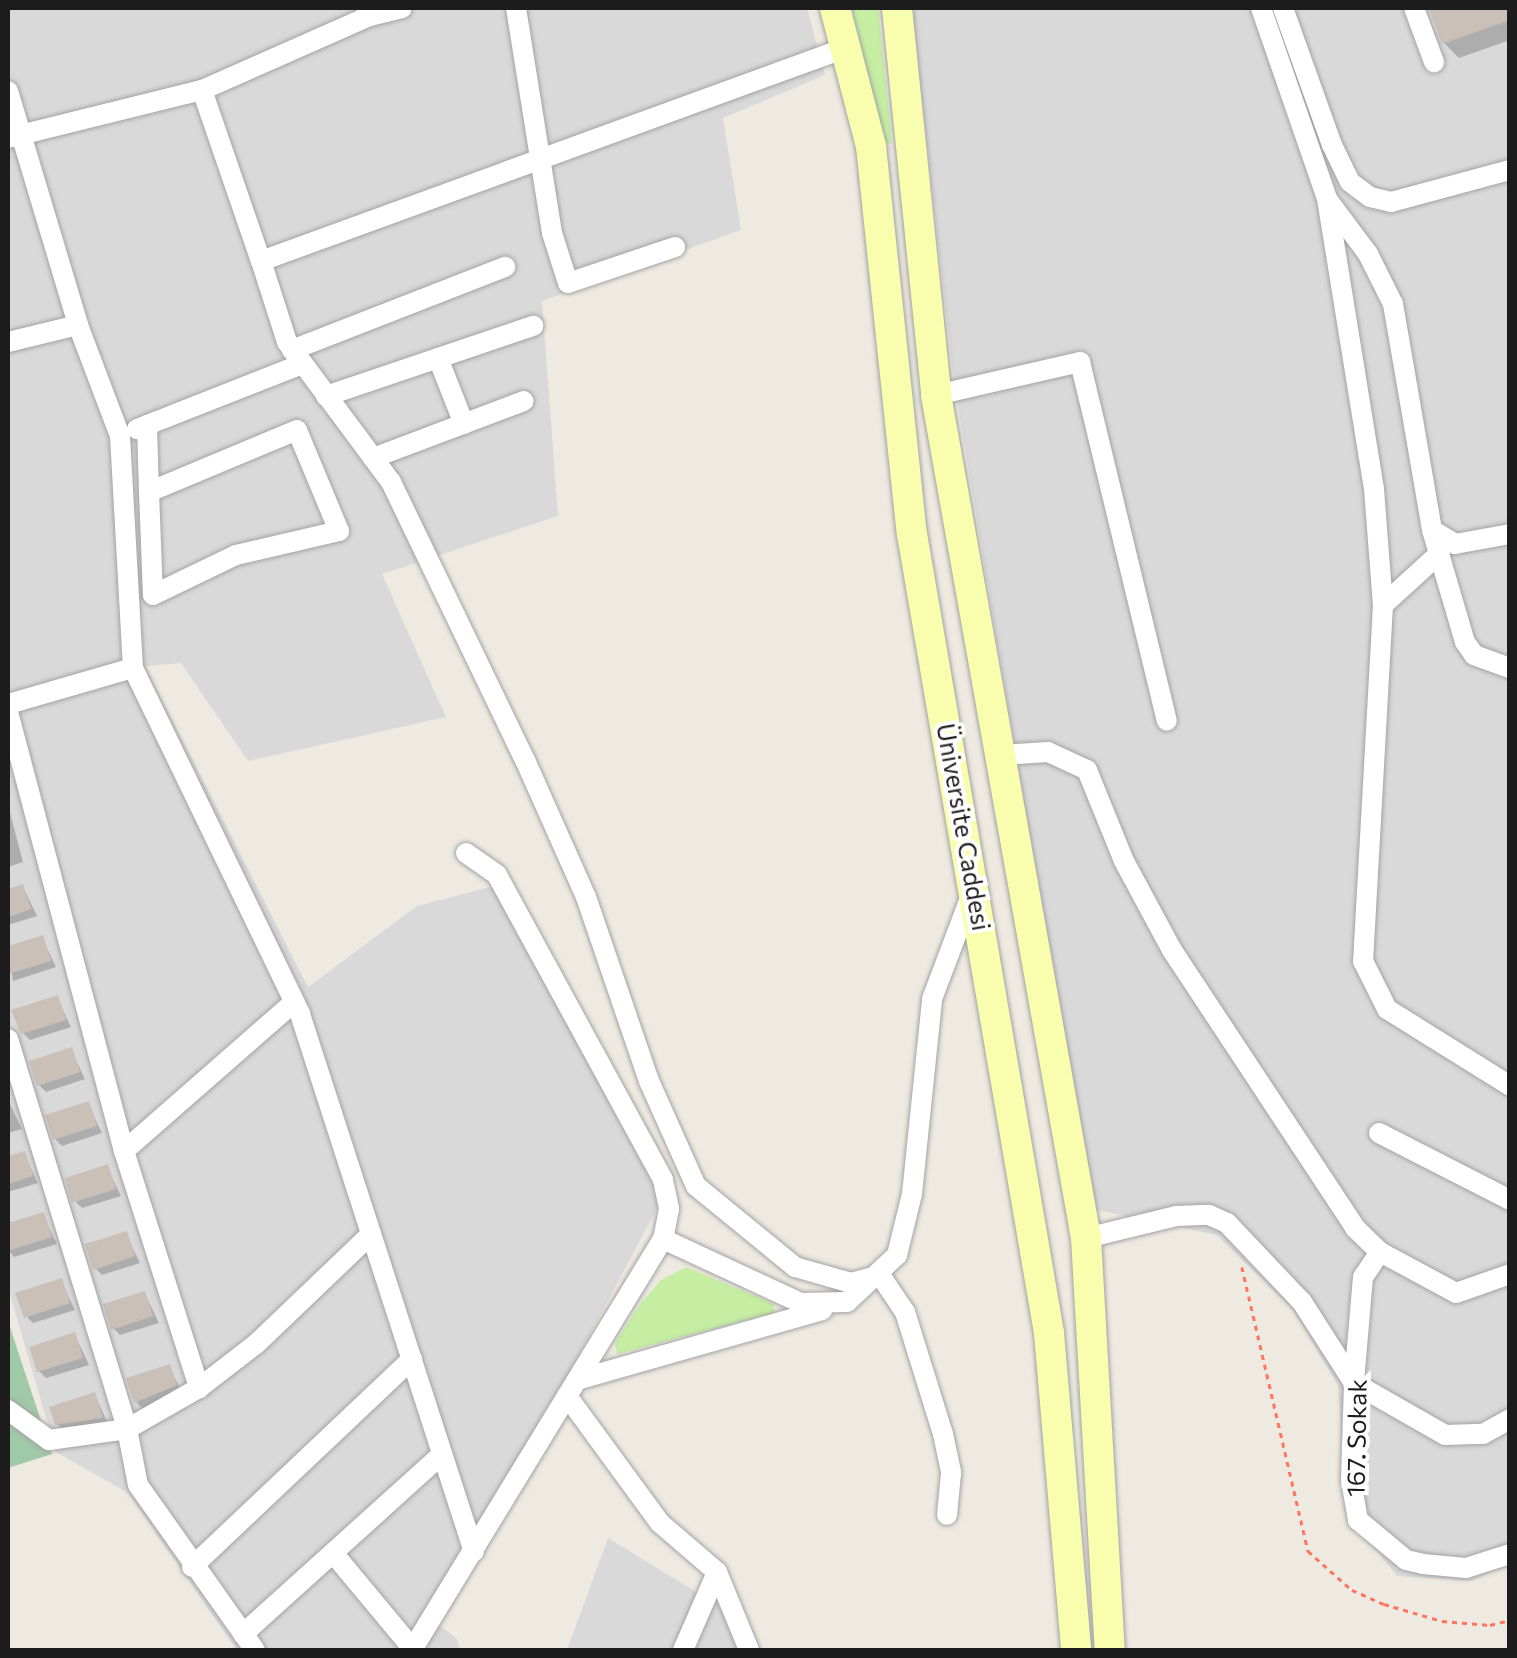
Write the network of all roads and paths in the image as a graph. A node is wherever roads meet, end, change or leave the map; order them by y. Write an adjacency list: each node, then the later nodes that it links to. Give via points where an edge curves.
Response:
1 (402, 8): 8 (street)
2 (516, 8): 14 (street)
3 (835, 8): 9 (main road, Üniversite Caddesi)
4 (896, 8): 25 (main road, Üniversite Caddesi)
5 (1261, 8): 16 (street)
6 (1283, 8): 15 (street, via 1350,182 1391,202)
7 (1414, 8): 10 (street)
8 (368, 12): 11 (street)
9 (848, 47): 14 (street); 44 (main road, Üniversite Caddesi, via 872,146 912,534)
10 (1434, 62)
11 (202, 90): 13 (street); 18 (street)
12 (8, 92): 13 (street)
13 (13, 137): 20 (street)
14 (539, 157): 17 (street, via 568,282); 18 (street)
15 (1510, 170)
16 (1327, 199): 33 (street, via 1368,254 1392,304); 36 (street, via 1374,488)
17 (674, 247)
18 (261, 260): 23 (street)
19 (505, 267): 23 (street)
20 (78, 325): 22 (street); 30 (street)
21 (534, 326): 24 (street)
22 (8, 342)
23 (297, 357): 26 (street); 29 (street)
24 (438, 358): 26 (street); 28 (street)
25 (936, 395): 41 (street, via 1080,362); 42 (main road, Üniversite Caddesi)
26 (326, 396): 31 (street)
27 (524, 401): 28 (street)
28 (464, 424): 31 (street)
29 (147, 425): 30 (street); 32 (street)
30 (120, 436): 37 (street)
31 (373, 458): 56 (street, via 391,482 579,880 648,1082 696,1186 819,1279 850,1284)
32 (149, 492): 32 (street, via 153,595 236,555 339,530 297,430)
33 (1432, 530): 34 (street, via 1455,544); 35 (street)
34 (1510, 534)
35 (1440, 553): 36 (street); 38 (street, via 1464,642 1474,654)
36 (1382, 605): 47 (street, via 1363,962 1387,1010)
37 (133, 668): 39 (street); 45 (street)
38 (1510, 668)
39 (8, 704)
40 (8, 712): 49 (street)
41 (1167, 720)
42 (1001, 756): 52 (main road, Üniversite Caddesi); 54 (street, via 1048,752 1087,770 1124,861 1172,950 1356,1228)
43 (466, 852): 53 (street, via 497,874 654,1164 668,1209)
44 (974, 890): 56 (street, via 932,999 912,1194 896,1255); 78 (main road, Üniversite Caddesi, via 1049,1334)
45 (294, 1002): 49 (street); 51 (street)
46 (8, 1040): 65 (street)
47 (1510, 1086)
48 (1379, 1132): 50 (street)
49 (124, 1150): 61 (street)
50 (1510, 1200)
51 (371, 1234): 59 (street); 61 (street, via 256,1344)
52 (1086, 1238): 60 (street, via 1176,1216 1209,1215 1227,1223 1302,1302); 79 (main road, Üniversite Caddesi)
53 (663, 1239): 58 (street, via 801,1302); 62 (street)
54 (1380, 1252): 57 (street, via 1456,1293); 60 (street, 167. Sokak, via 1363,1276)
55 (1236, 1257): 73 (path, via 1308,1550 1352,1590 1384,1604 1442,1621 1490,1626)
56 (880, 1274): 58 (street); 67 (street, via 905,1312 943,1434 950,1473)
57 (1510, 1274)
58 (848, 1302): 62 (street)
59 (412, 1359): 66 (street); 71 (street)
60 (1354, 1383): 64 (street, via 1446,1435 1484,1434); 70 (street, 167. Sokak, via 1353,1502 1369,1534 1406,1560 1446,1569)
61 (199, 1388): 65 (street)
62 (572, 1388): 68 (street); 72 (street, via 660,1523)
63 (8, 1410): 65 (street, via 49,1440)
64 (1510, 1419)
65 (127, 1429): 71 (street, via 138,1486)
66 (442, 1454): 68 (street); 69 (street)
67 (947, 1515)
68 (474, 1552): 75 (street)
69 (333, 1553): 74 (street); 75 (street)
70 (1510, 1554)
71 (192, 1567): 74 (street)
72 (717, 1572): 76 (street); 77 (street)
73 (1510, 1620)
74 (249, 1642)
75 (412, 1650)
76 (683, 1650)
77 (749, 1650)
78 (1076, 1650)
79 (1110, 1650)

